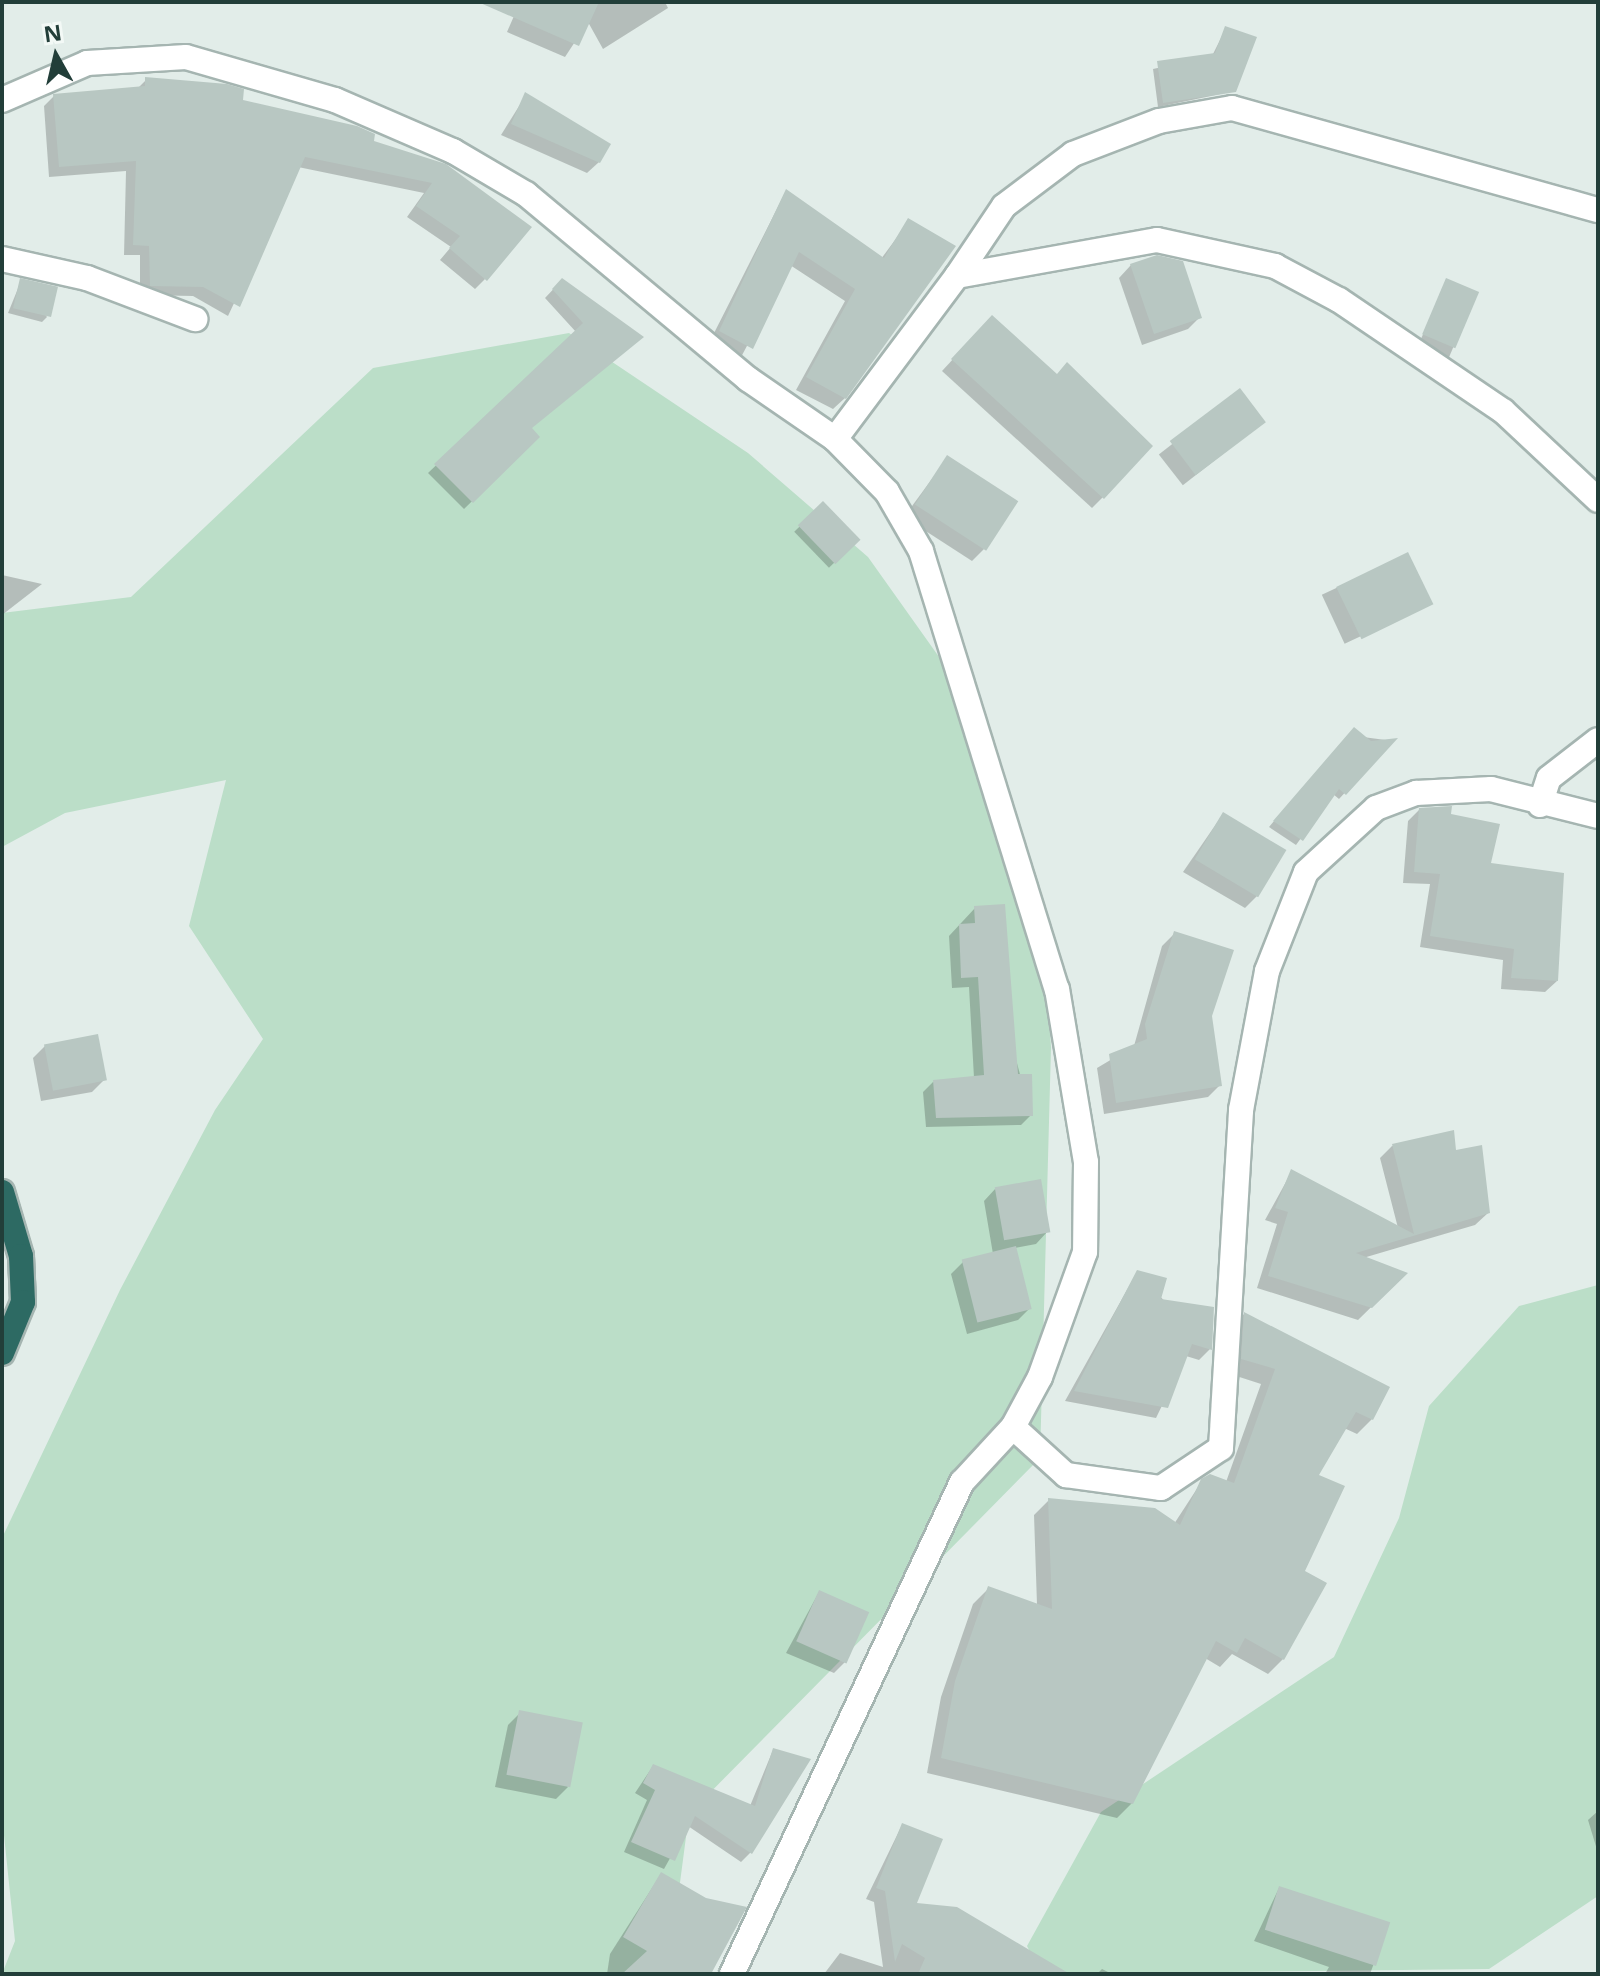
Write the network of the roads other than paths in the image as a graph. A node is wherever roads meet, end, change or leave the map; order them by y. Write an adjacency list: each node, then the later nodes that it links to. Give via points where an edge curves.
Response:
1 (2, 100): 6 (street, via 87,63 186,57 335,100 453,151 526,194 713,352)
2 (1598, 210): 4 (street, via 1232,108 1159,121 1073,154 1004,206)
3 (2, 259): 5 (street, via 87,278)
4 (957, 276): 6 (street); 7 (street, via 1157,240 1275,266 1339,300 1503,411)
5 (195, 319)
6 (835, 439): 13 (street, via 887,492 921,551 1057,989 1086,1162 1085,1252 1066,1321)
7 (1598, 500)
8 (1598, 740): 9 (street, via 1549,778)
9 (1540, 805): 10 (street); 13 (street, via 1491,789 1416,793 1376,808 1306,872 1267,971 1241,1110 1221,1448 1161,1488 1066,1475)
10 (1598, 816)
11 (2, 1192): 12 (highway, via 21,1256 23,1302)
12 (2, 1353)
13 (1013, 1427): 14 (street, via 962,1482)
14 (732, 1974)

